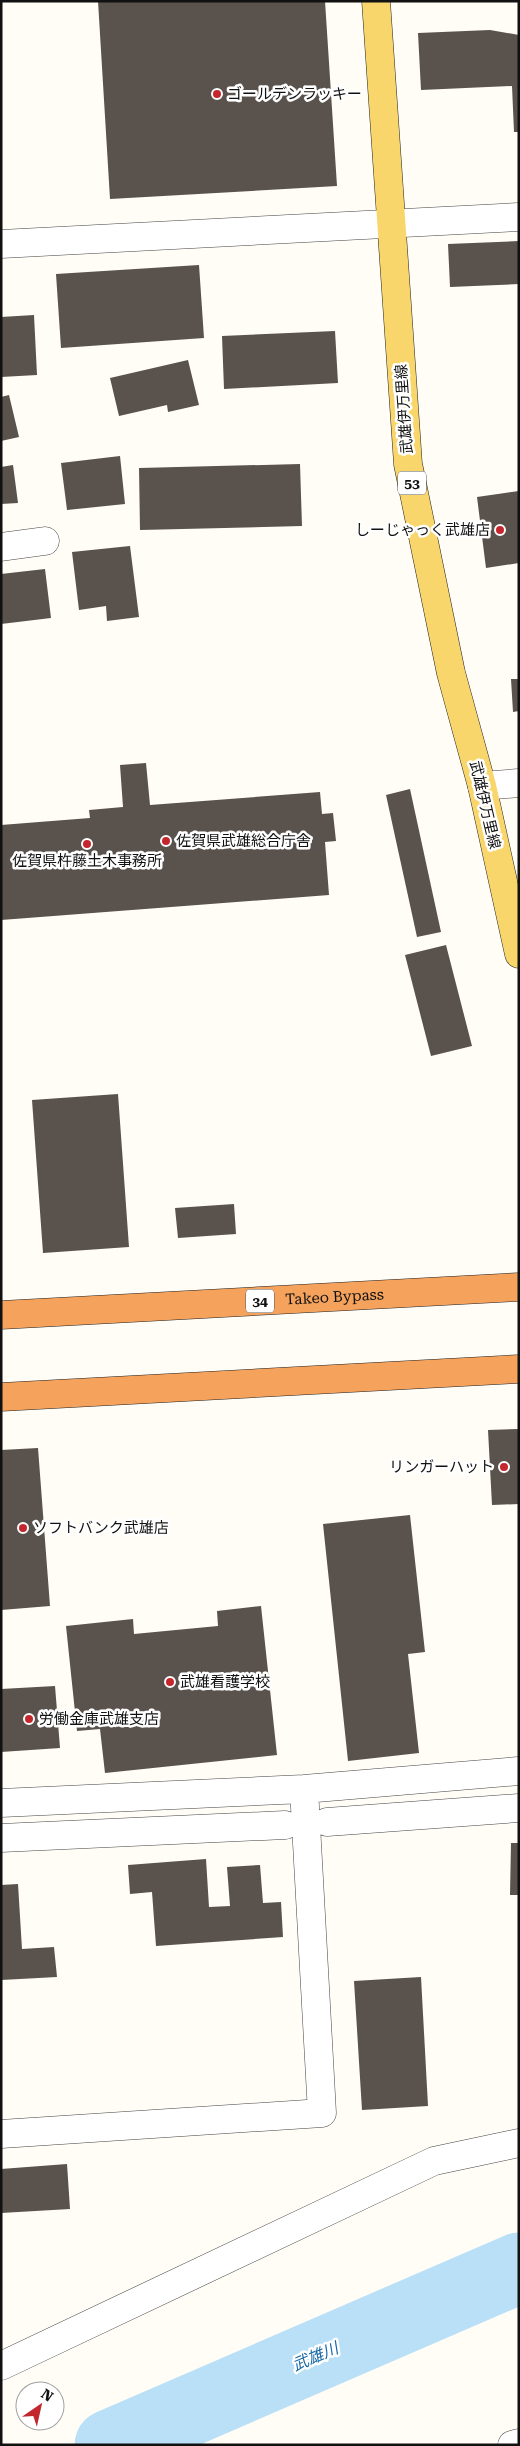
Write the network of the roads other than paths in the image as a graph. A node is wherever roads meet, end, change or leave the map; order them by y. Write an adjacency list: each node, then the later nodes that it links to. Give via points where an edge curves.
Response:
1 (376, 1): 3 (main road, 武雄伊万里線 / 53)
2 (519, 217): 3 (street)
3 (392, 224): 4 (street); 8 (main road, 武雄伊万里線 / 53, via 408,464 451,673)
4 (1, 244)
5 (45, 541): 6 (street)
6 (1, 547)
7 (519, 783): 8 (street)
8 (482, 786): 9 (main road, 武雄伊万里線 / 53)
9 (519, 954)
10 (519, 1287): 11 (highway, Takeo Bypass / 34)
11 (1, 1316)
12 (519, 1369): 13 (highway)
13 (1, 1397)
14 (519, 1771): 15 (street)
15 (304, 1789): 16 (street); 21 (street, via 322,2113)
16 (1, 1803)
17 (519, 1808): 18 (street)
18 (327, 1822)
19 (285, 1825): 20 (street)
20 (1, 1838)
21 (1, 2134)
22 (519, 2143): 23 (street, via 434,2161)
23 (1, 2366)
24 (519, 2443): 25 (street)
25 (512, 2445)

